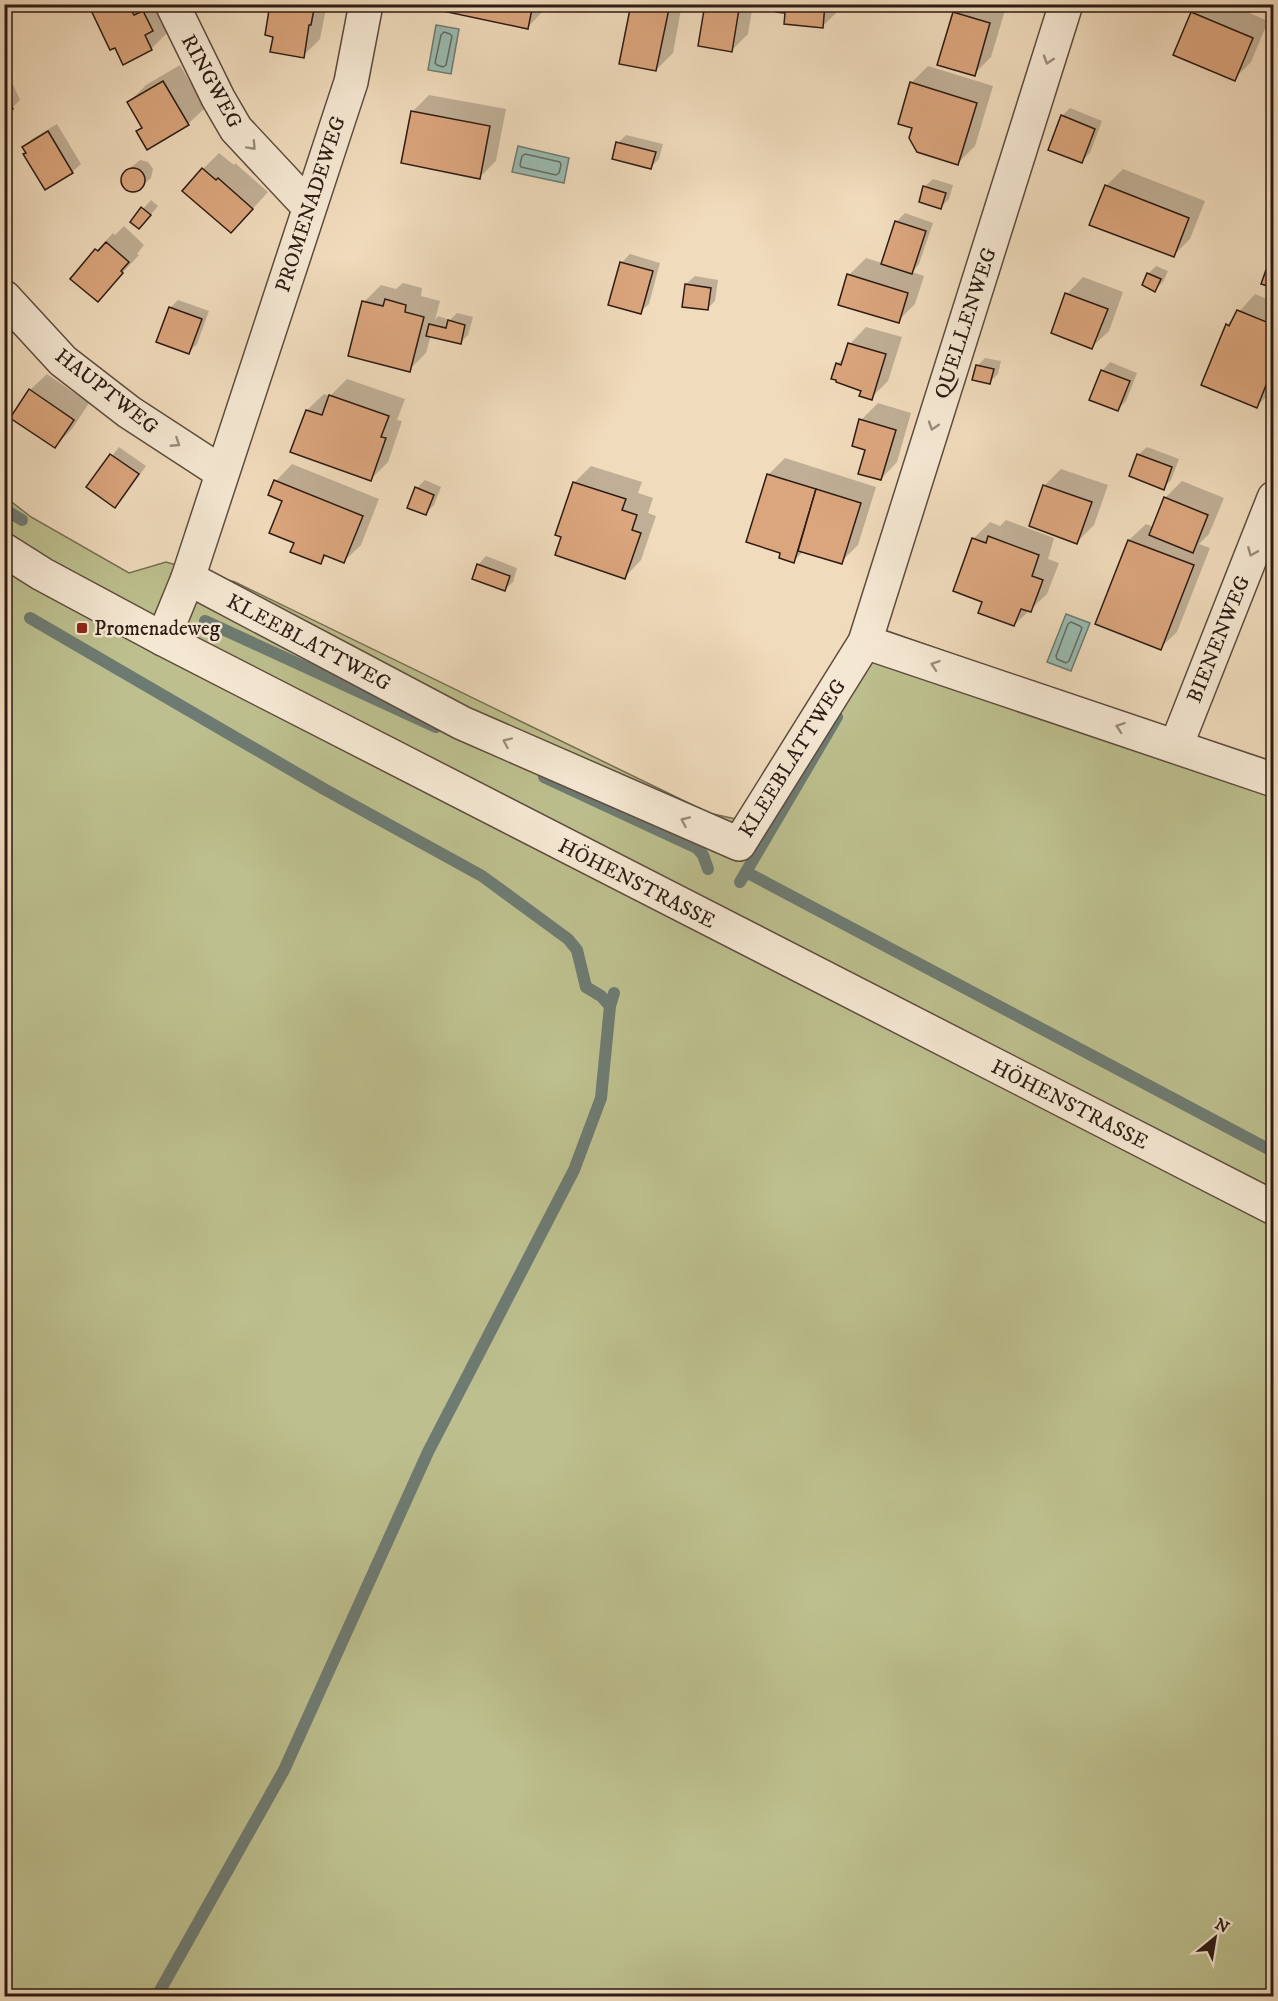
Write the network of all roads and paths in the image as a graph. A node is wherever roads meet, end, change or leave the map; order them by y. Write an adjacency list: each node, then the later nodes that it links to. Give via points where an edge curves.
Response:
1 (172, 4): 4 (street, RINGWEG, one-way to 4, via 236,129)
2 (366, 4): 4 (street, PROMENADEWEG, via 351,82)
3 (1066, 4): 11 (street, QUELLENWEG, one-way to 11)
4 (308, 207): 6 (street, PROMENADEWEG)
5 (4, 297): 6 (street, HAUPTWEG, one-way to 6, via 63,361 129,412)
6 (222, 472): 9 (street, PROMENADEWEG)
7 (1274, 498): 12 (street, BIENENWEG, one-way to 12)
8 (4, 550): 10 (street, HÖHENSTRASSE)
9 (188, 578): 10 (street, PROMENADEWEG); 11 (street, KLEEBLATTWEG, one-way to 9, via 739,844 462,723)
10 (163, 639): 14 (street, HÖHENSTRASSE)
11 (865, 642): 12 (street, one-way to 11)
12 (1176, 746): 13 (street)
13 (1274, 780)
14 (1274, 1208)

